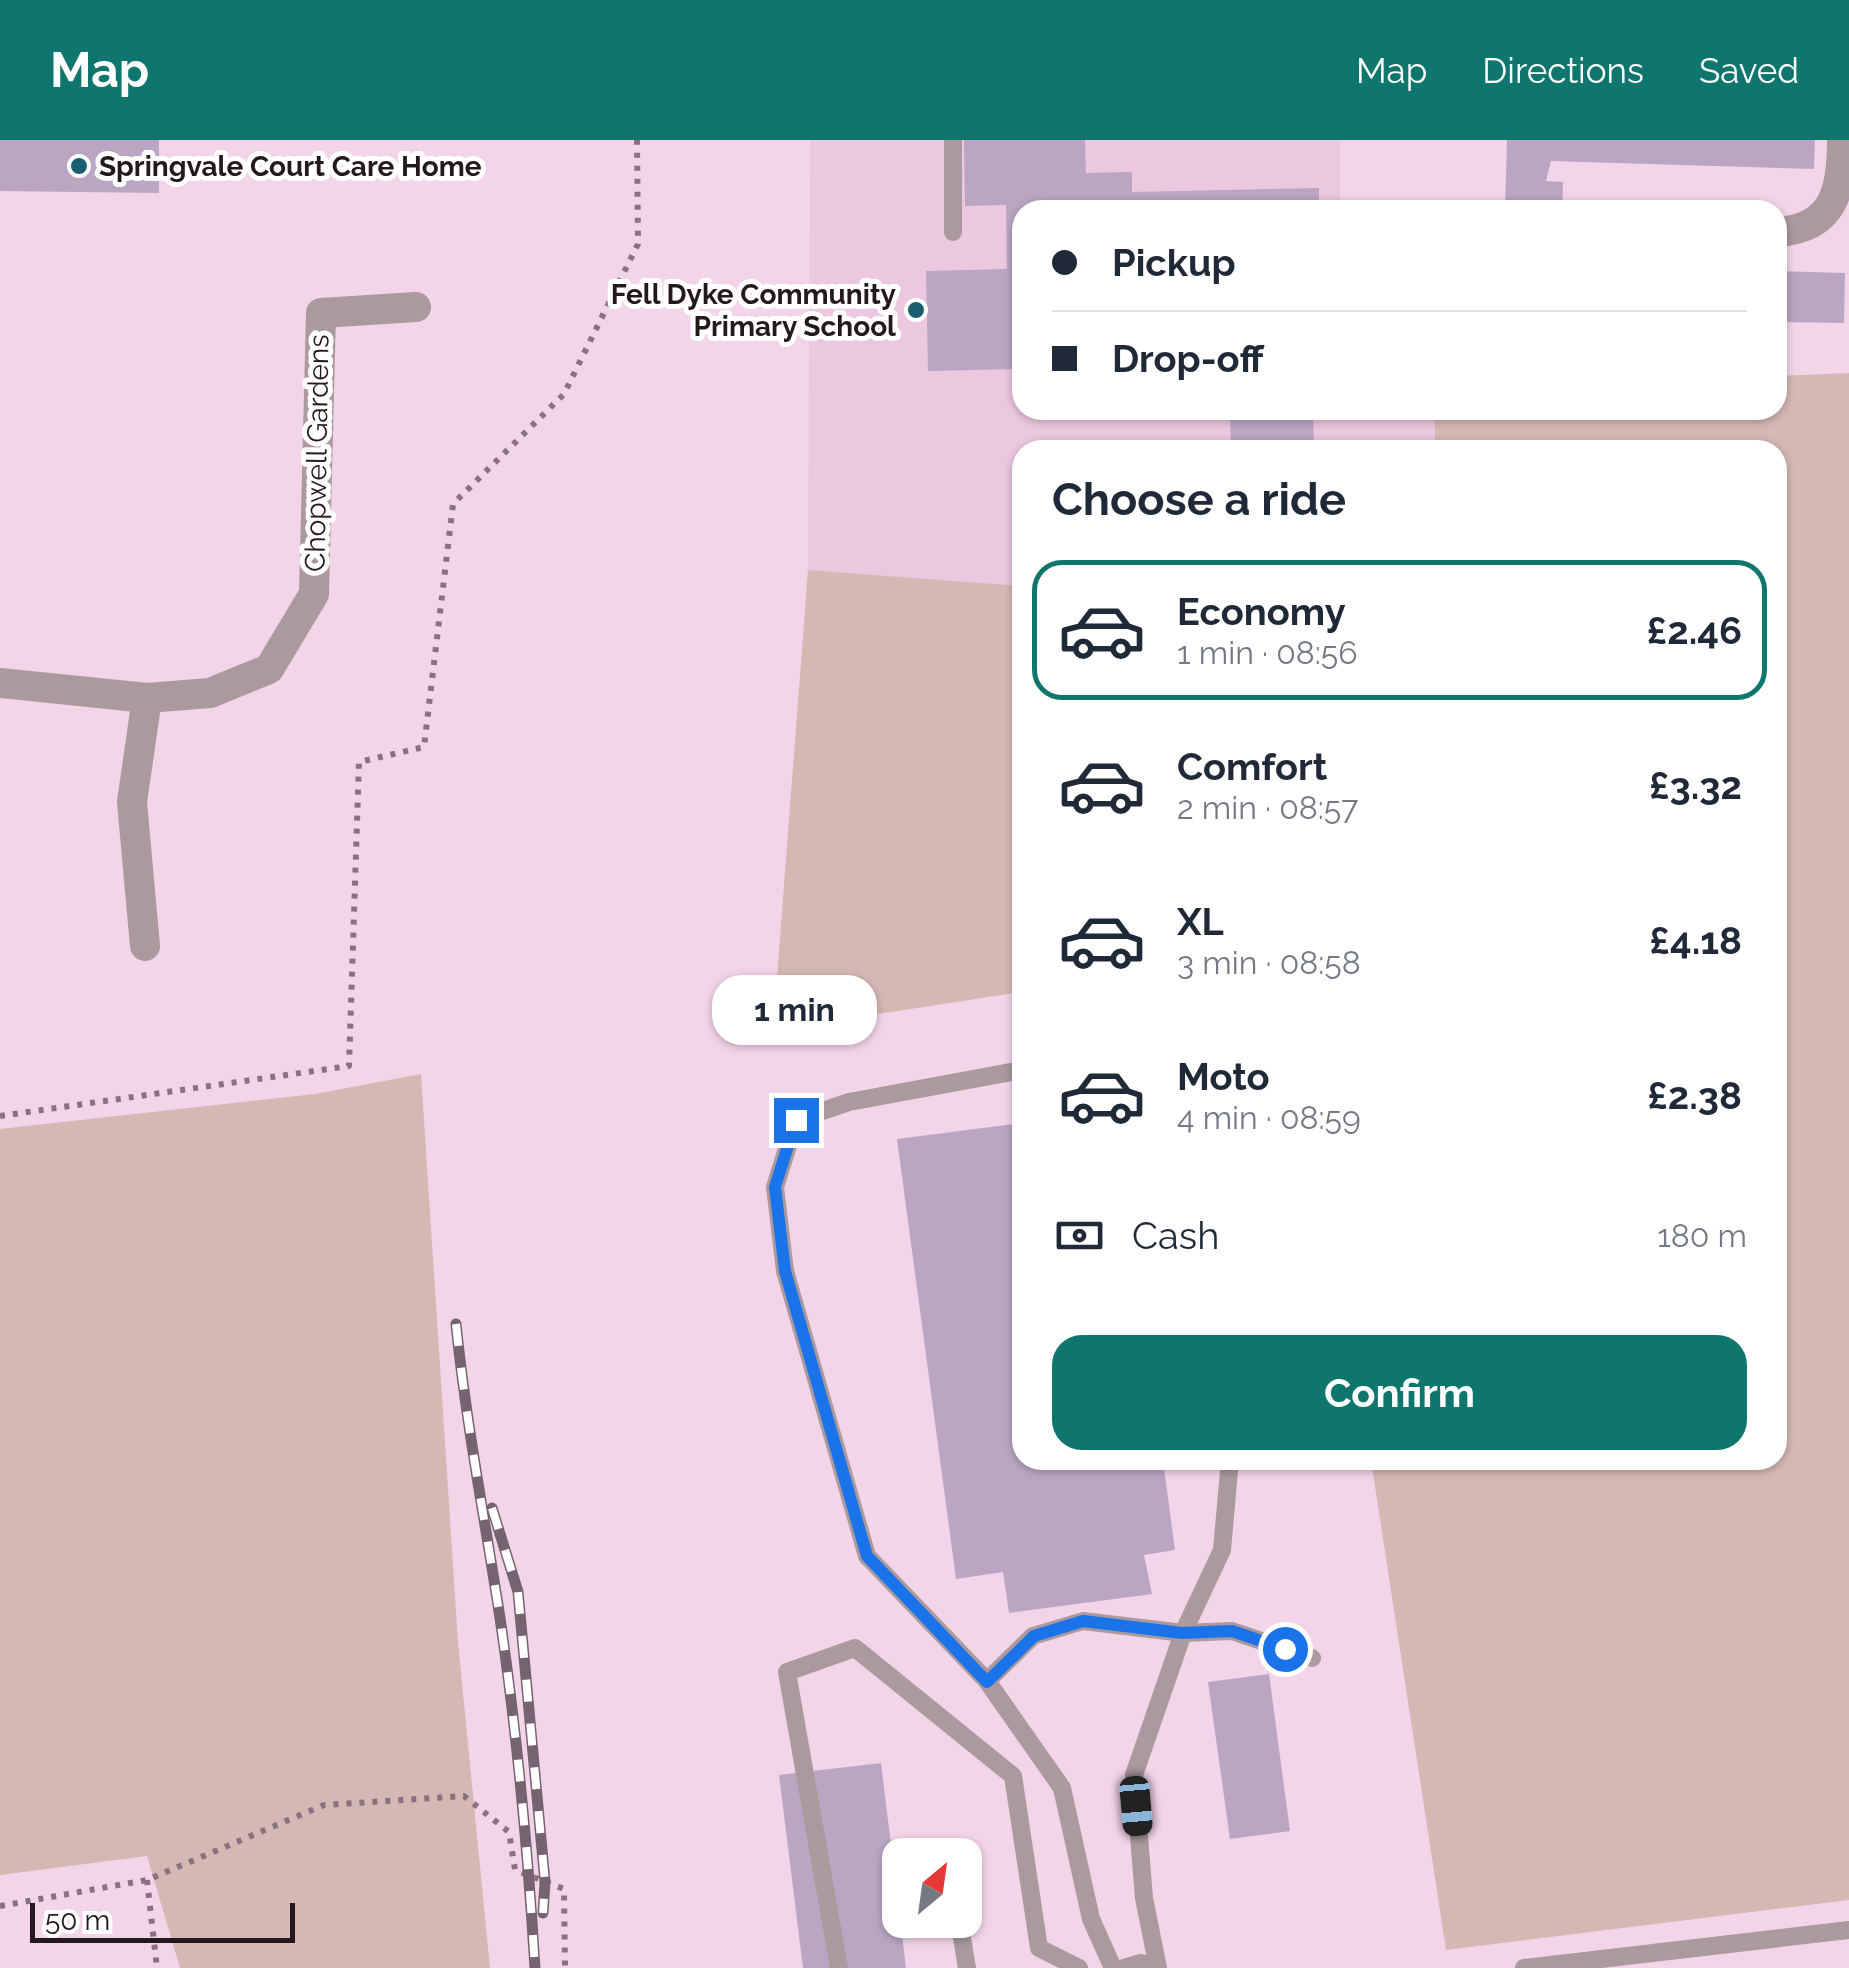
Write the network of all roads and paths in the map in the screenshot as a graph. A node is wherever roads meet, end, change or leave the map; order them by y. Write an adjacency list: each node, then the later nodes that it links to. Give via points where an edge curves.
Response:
1 (638, 140): 11 (path, via 638,244 564,394 452,504 424,747 359,762 348,1066)
2 (953, 140): 5 (lane)
3 (1842, 140): 4 (street, via 1839,186 1829,210)
4 (1787, 230)
5 (953, 232)
6 (416, 307): 8 (street, Chopwell Gardens, via 321,314 314,594 269,669 210,693)
7 (0, 684): 8 (street, Chopwell Gardens)
8 (147, 698): 9 (street, via 132,802)
9 (145, 946)
10 (1012, 1072): 15 (lane, via 849,1102 796,1120 775,1187 785,1271 867,1556)
11 (0, 1116)
12 (1229, 1470): 13 (lane, via 1222,1550)
13 (1182, 1633): 14 (lane, via 1232,1631); 15 (lane, via 1083,1621 1034,1636); 27 (lane, via 1134,1776)
14 (1312, 1658)
15 (987, 1682): 25 (lane, via 1062,1788 1092,1918)
16 (147, 1880): 17 (path); 20 (path); 21 (path, via 324,1806 464,1796 508,1832 515,1870 564,1890)
17 (0, 1906)
18 (1849, 1930): 28 (lane)
19 (963, 1938): 23 (lane)
20 (157, 1968)
21 (566, 1968)
22 (838, 1968): 24 (lane, via 787,1672 855,1648 1013,1776 1039,1948)
23 (967, 1968)
24 (1080, 1968)
25 (1113, 1968)
26 (1124, 1968): 27 (lane)
27 (1156, 1968)
28 (1524, 1968)

